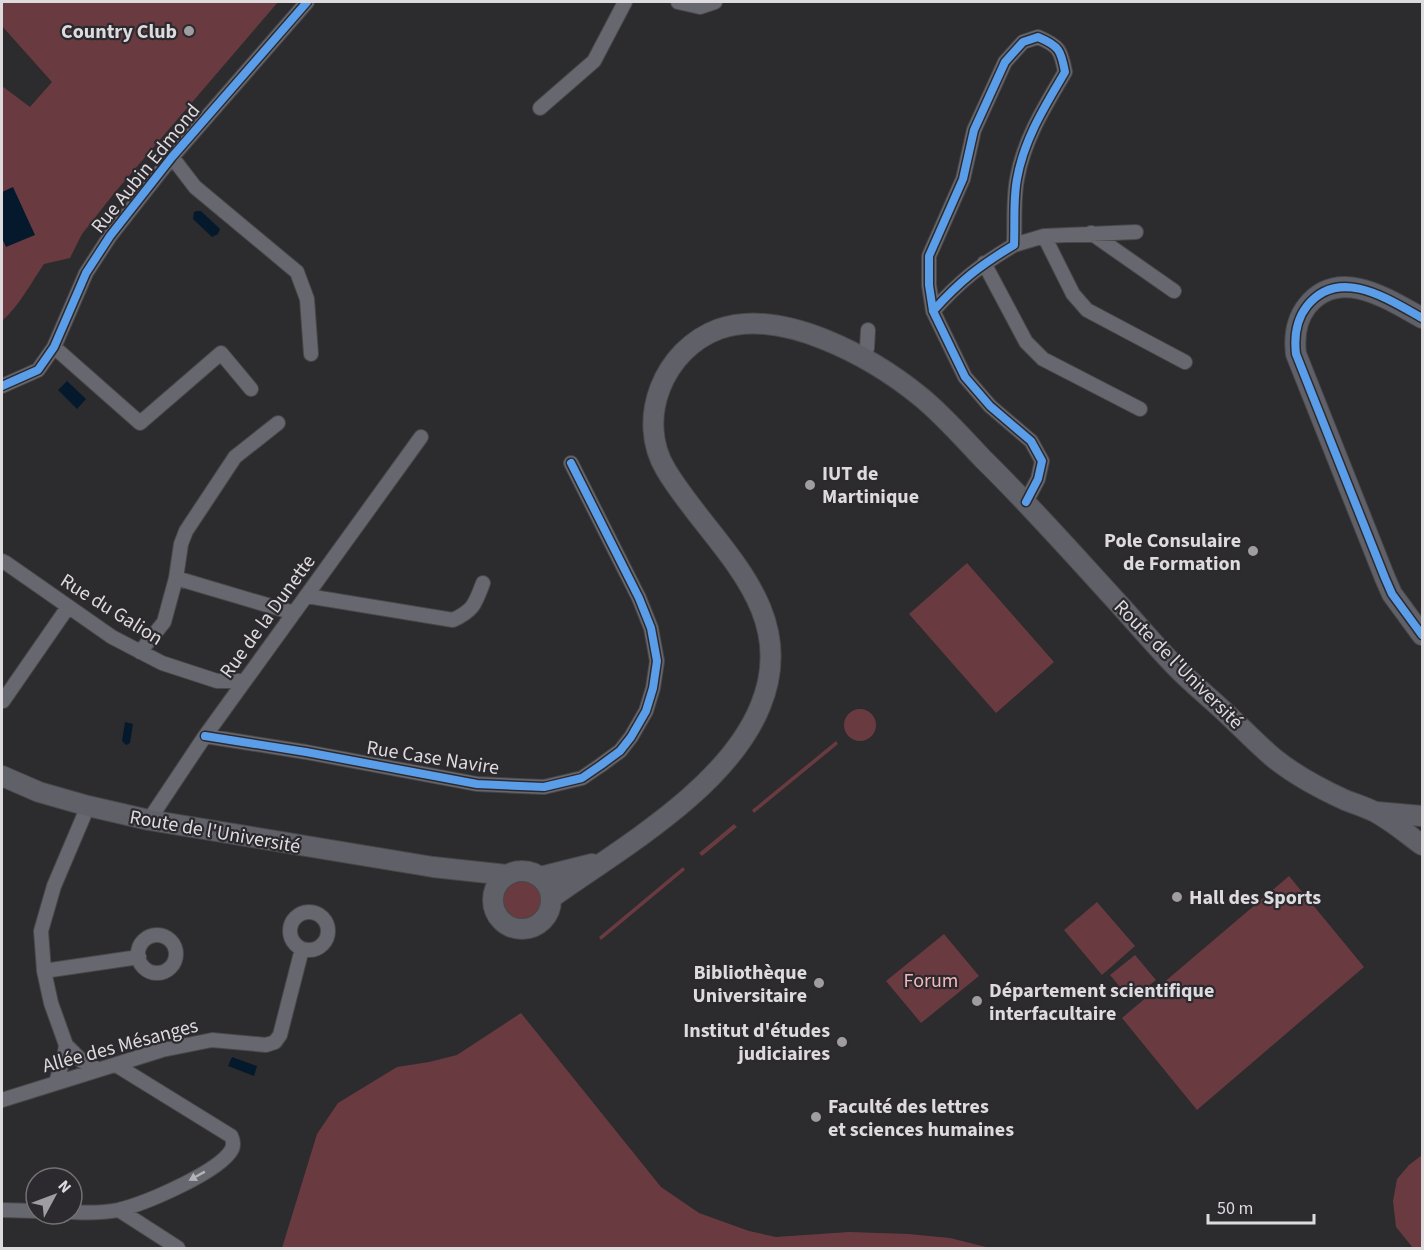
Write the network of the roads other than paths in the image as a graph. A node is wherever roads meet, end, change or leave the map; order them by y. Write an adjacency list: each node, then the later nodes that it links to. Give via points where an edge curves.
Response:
1 (307, 2): 6 (street, Rue Aubin Edmond)
2 (625, 2): 5 (street, via 594,61)
3 (678, 2): 4 (street, via 700,7)
4 (716, 2)
5 (540, 108)
6 (172, 157): 16 (street, Rue Aubin Edmond, via 86,273); 17 (street, via 195,187 297,272 307,298)
7 (1136, 232): 8 (street)
8 (1091, 233): 9 (street); 12 (street)
9 (1044, 236): 10 (street); 19 (street, via 1073,294 1087,310)
10 (1014, 245): 11 (street); 13 (street, via 1017,180 1026,145 1065,72 1054,44 1038,38 1023,42 1005,62 974,129 963,179 928,256)
11 (984, 263): 13 (street, via 957,284); 22 (street, via 1026,342 1043,359)
12 (1174, 291)
13 (933, 311): 26 (street, via 965,377 1038,452 1042,461 1038,479)
14 (1422, 318): 33 (main road, via 1356,287 1330,288 1315,296 1303,311 1294,339 1296,354 1385,578)
15 (868, 330): 18 (street, via 867,348)
16 (54, 347): 20 (street, Rue Aubin Edmond, via 38,370); 21 (street, via 140,423 221,353)
17 (311, 354)
18 (860, 357): 26 (main road, Route de l'Université, via 923,399); 44 (main road, Route de l'Université, via 792,329 737,323 692,345 664,377 656,400 654,443 664,468 746,576 758,600 768,635 768,676 760,707 723,764 656,824)
19 (1185, 362)
20 (2, 386)
21 (251, 389)
22 (1140, 409)
23 (278, 423): 28 (street, via 235,457 186,531)
24 (421, 437): 30 (street, Rue de la Dunette)
25 (571, 463): 37 (street, Rue Case Navire, via 639,598 651,628 657,661 646,711 626,744 601,765 582,778 544,787 477,784)
26 (1026, 502): 40 (main road, Route de l'Université, via 1176,668 1275,759 1314,784)
27 (2, 561): 31 (street, Rue du Galion)
28 (176, 578): 32 (street); 34 (street, via 164,622)
29 (483, 583): 30 (street, via 469,613 453,620)
30 (307, 596): 32 (street, Rue de la Dunette)
31 (68, 607): 34 (street, Rue du Galion); 36 (street)
32 (294, 613): 35 (street, Rue de la Dunette)
33 (1422, 635)
34 (140, 652): 35 (street, Rue du Galion, via 217,681)
35 (244, 681): 37 (street, Rue de la Dunette)
36 (3, 701)
37 (205, 736): 42 (street, Rue de la Dunette)
38 (2, 776): 39 (main road, Route de l'Université)
39 (88, 806): 42 (main road, Route de l'Université); 52 (street, via 54,886 41,931)
40 (1375, 812): 41 (main road, Route de l'Université); 43 (main road, Route de l'Université)
41 (1422, 816)
42 (149, 820): 45 (main road, Route de l'Université)
43 (1422, 845)
44 (604, 861): 47 (main road, Route de l'Université); 49 (main road, Route de l'Université)
45 (433, 867): 46 (main road, Route de l'Université); 48 (main road, Route de l'Université, via 470,880)
46 (507, 875): 47 (main road, Route de l'Université, via 520,871); 48 (main road)
47 (540, 877): 49 (main road)
48 (493, 895): 49 (main road, Route de l'Université, via 499,918 520,930 545,919)
49 (551, 898)
50 (302, 949): 54 (street, Allée des Mésanges, via 275,1042 266,1045 213,1040 162,1050)
51 (139, 957): 52 (street)
52 (44, 971): 53 (street)
53 (66, 1045): 55 (street); 56 (street)
54 (116, 1065): 55 (street, Allée des Mésanges); 59 (street, one-way to 59, via 231,1136 234,1142 219,1164 152,1199)
55 (97, 1069): 56 (street, Allée des Mésanges)
56 (56, 1082): 57 (street, Allée des Mésanges)
57 (2, 1100)
58 (2, 1210): 60 (street)
59 (119, 1210): 61 (street); 62 (street)
60 (24, 1211)
61 (84, 1212)
62 (178, 1248)

